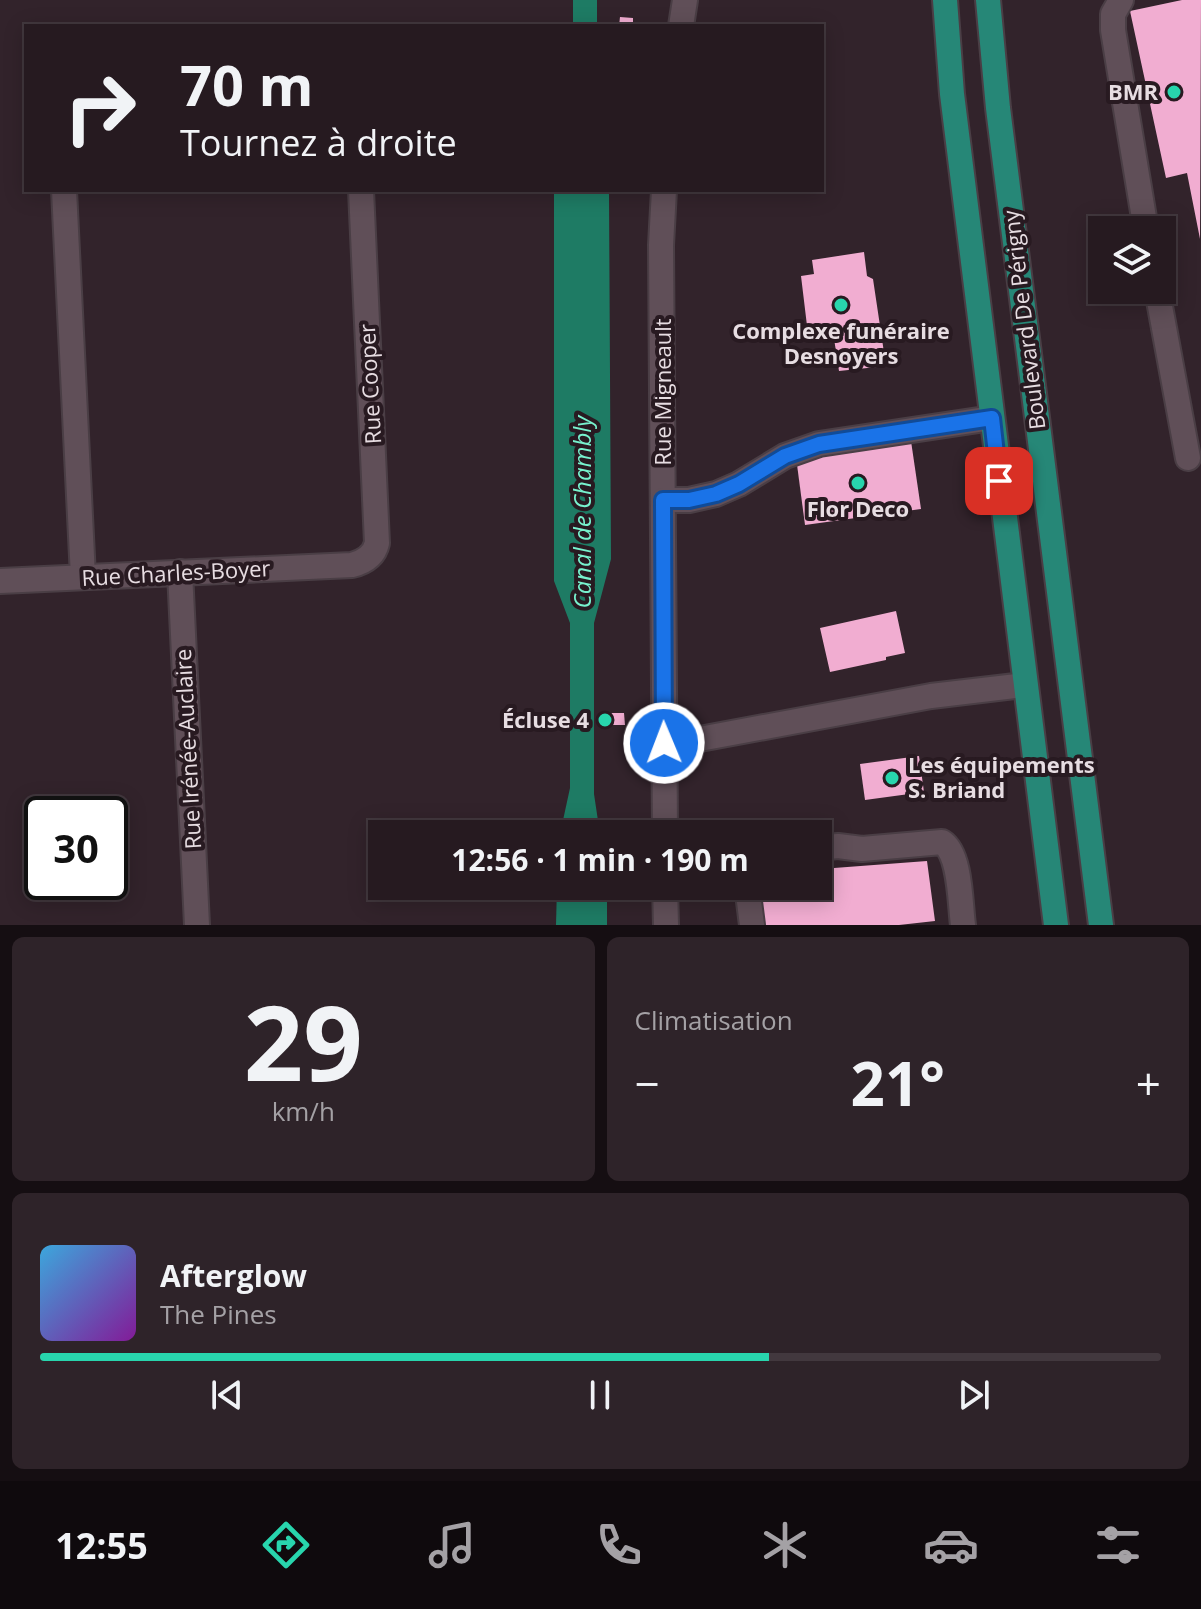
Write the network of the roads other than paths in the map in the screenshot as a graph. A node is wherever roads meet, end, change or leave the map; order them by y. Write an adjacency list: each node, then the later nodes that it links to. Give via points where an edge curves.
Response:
1 (685, 0): 5 (street)
2 (945, 0): 11 (main road, Boulevard De Périgny)
3 (988, 0): 29 (main road, Boulevard De Périgny)
4 (1121, 0): 9 (street, via 1113,14 1113,30)
5 (681, 24)
6 (64, 192): 16 (street)
7 (361, 192): 14 (street, Rue Cooper, via 377,543 369,557)
8 (664, 192): 13 (street, Rue Migneault)
9 (1144, 216)
10 (1160, 304): 12 (street)
11 (992, 418): 13 (street, via 819,444 785,456 716,494); 18 (main road, Boulevard De Périgny)
12 (1188, 458)
13 (663, 500): 19 (street, Rue Migneault)
14 (352, 565): 15 (street, Rue Charles-Boyer)
15 (180, 572): 16 (street, Rue Charles-Boyer); 24 (street, Rue Irénée-Auclaire)
16 (83, 577): 17 (street, Rue Charles-Boyer)
17 (0, 581)
18 (1024, 685): 19 (street); 28 (main road, Boulevard De Périgny)
19 (664, 743): 20 (street, Rue Migneault)
20 (665, 820)
21 (832, 847): 27 (street, via 942,842 955,861)
22 (665, 900): 25 (street)
23 (749, 900): 26 (street)
24 (197, 925)
25 (666, 925)
26 (752, 925)
27 (963, 925)
28 (1056, 925)
29 (1101, 925)

